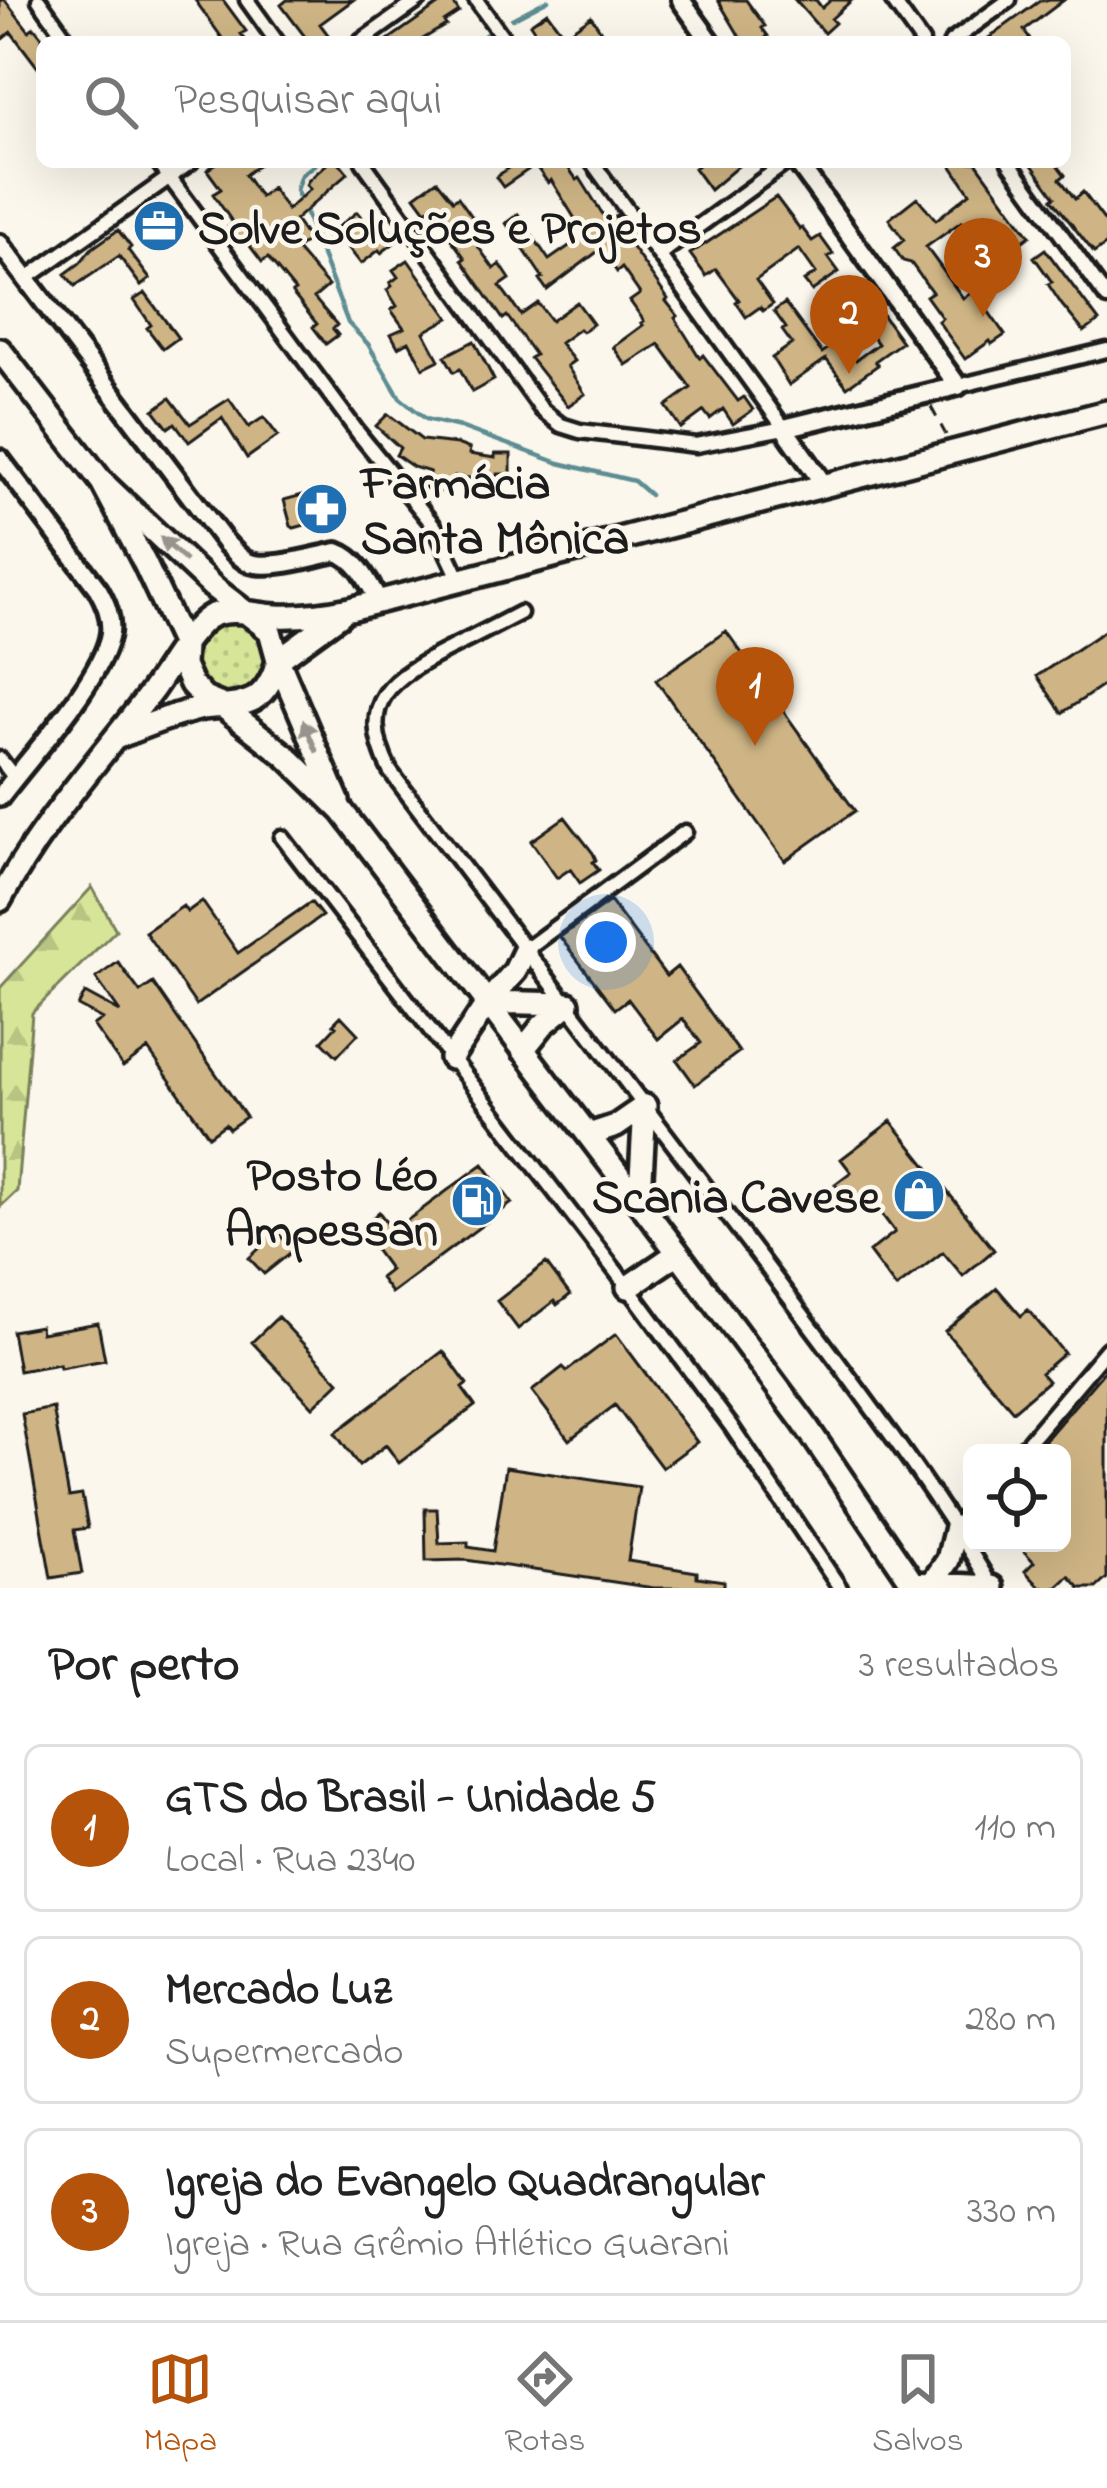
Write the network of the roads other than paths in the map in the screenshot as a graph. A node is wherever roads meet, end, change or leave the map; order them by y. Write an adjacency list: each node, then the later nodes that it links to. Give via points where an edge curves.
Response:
1 (38, 0): 8 (street)
2 (247, 0): 9 (street)
3 (419, 0): 10 (street)
4 (476, 0): 11 (street)
5 (680, 0): 12 (street)
6 (892, 0): 13 (street)
7 (1009, 0): 14 (street)
8 (65, 36)
9 (273, 36)
10 (368, 36)
11 (502, 36)
12 (707, 36)
13 (918, 36)
14 (959, 36)
15 (162, 168): 22 (street)
16 (182, 168): 22 (street)
17 (368, 168): 31 (street, via 542,410 561,425 696,445)
18 (596, 168): 24 (street)
19 (779, 168): 24 (street)
20 (801, 168): 29 (street)
21 (1013, 168): 26 (street)
22 (169, 177): 25 (street); 35 (street, via 435,527)
23 (0, 244): 25 (street)
24 (659, 255): 31 (street)
25 (26, 279): 36 (street, via 239,556 264,566 337,552 358,566)
26 (1107, 298)
27 (0, 350): 33 (highway)
28 (1107, 350): 29 (street)
29 (958, 386): 31 (street)
30 (1107, 412): 34 (highway)
31 (784, 428): 34 (street)
32 (0, 459): 45 (street, via 98,589 111,628 88,682)
33 (102, 482): 38 (highway, one-way to 33); 40 (highway)
34 (825, 486): 35 (highway)
35 (460, 580): 36 (highway)
36 (379, 602): 37 (highway)
37 (350, 609): 38 (highway); 41 (highway)
38 (246, 613): 40 (highway, via 208,616); 41 (highway, via 269,631)
39 (520, 614): 51 (street, via 409,670 388,688 376,729 390,771)
40 (184, 647): 42 (highway, via 190,684); 43 (highway)
41 (278, 660): 42 (highway, via 266,689); 47 (highway, one-way to 41)
42 (221, 705): 43 (highway); 47 (highway)
43 (112, 740): 50 (highway)
44 (0, 759): 45 (street)
45 (14, 778): 46 (street)
46 (0, 796)
47 (342, 811): 52 (highway)
48 (686, 832): 51 (street)
49 (282, 837): 55 (street)
50 (0, 900)
51 (526, 950): 52 (highway); 53 (street)
52 (488, 1002): 53 (highway); 54 (highway); 55 (highway)
53 (568, 1004): 54 (highway); 56 (street)
54 (524, 1050): 57 (highway)
55 (451, 1058): 60 (street)
56 (645, 1106): 57 (highway); 58 (highway); 64 (street)
57 (589, 1135): 58 (highway)
58 (643, 1207): 59 (highway)
59 (678, 1253): 60 (highway); 65 (highway)
60 (628, 1287): 67 (street)
61 (1107, 1348): 62 (street)
62 (1027, 1444)
63 (963, 1519): 64 (street)
64 (956, 1527): 65 (highway, via 948,1560); 66 (street)
65 (920, 1585): 66 (highway)
66 (992, 1587)
67 (840, 1588)

